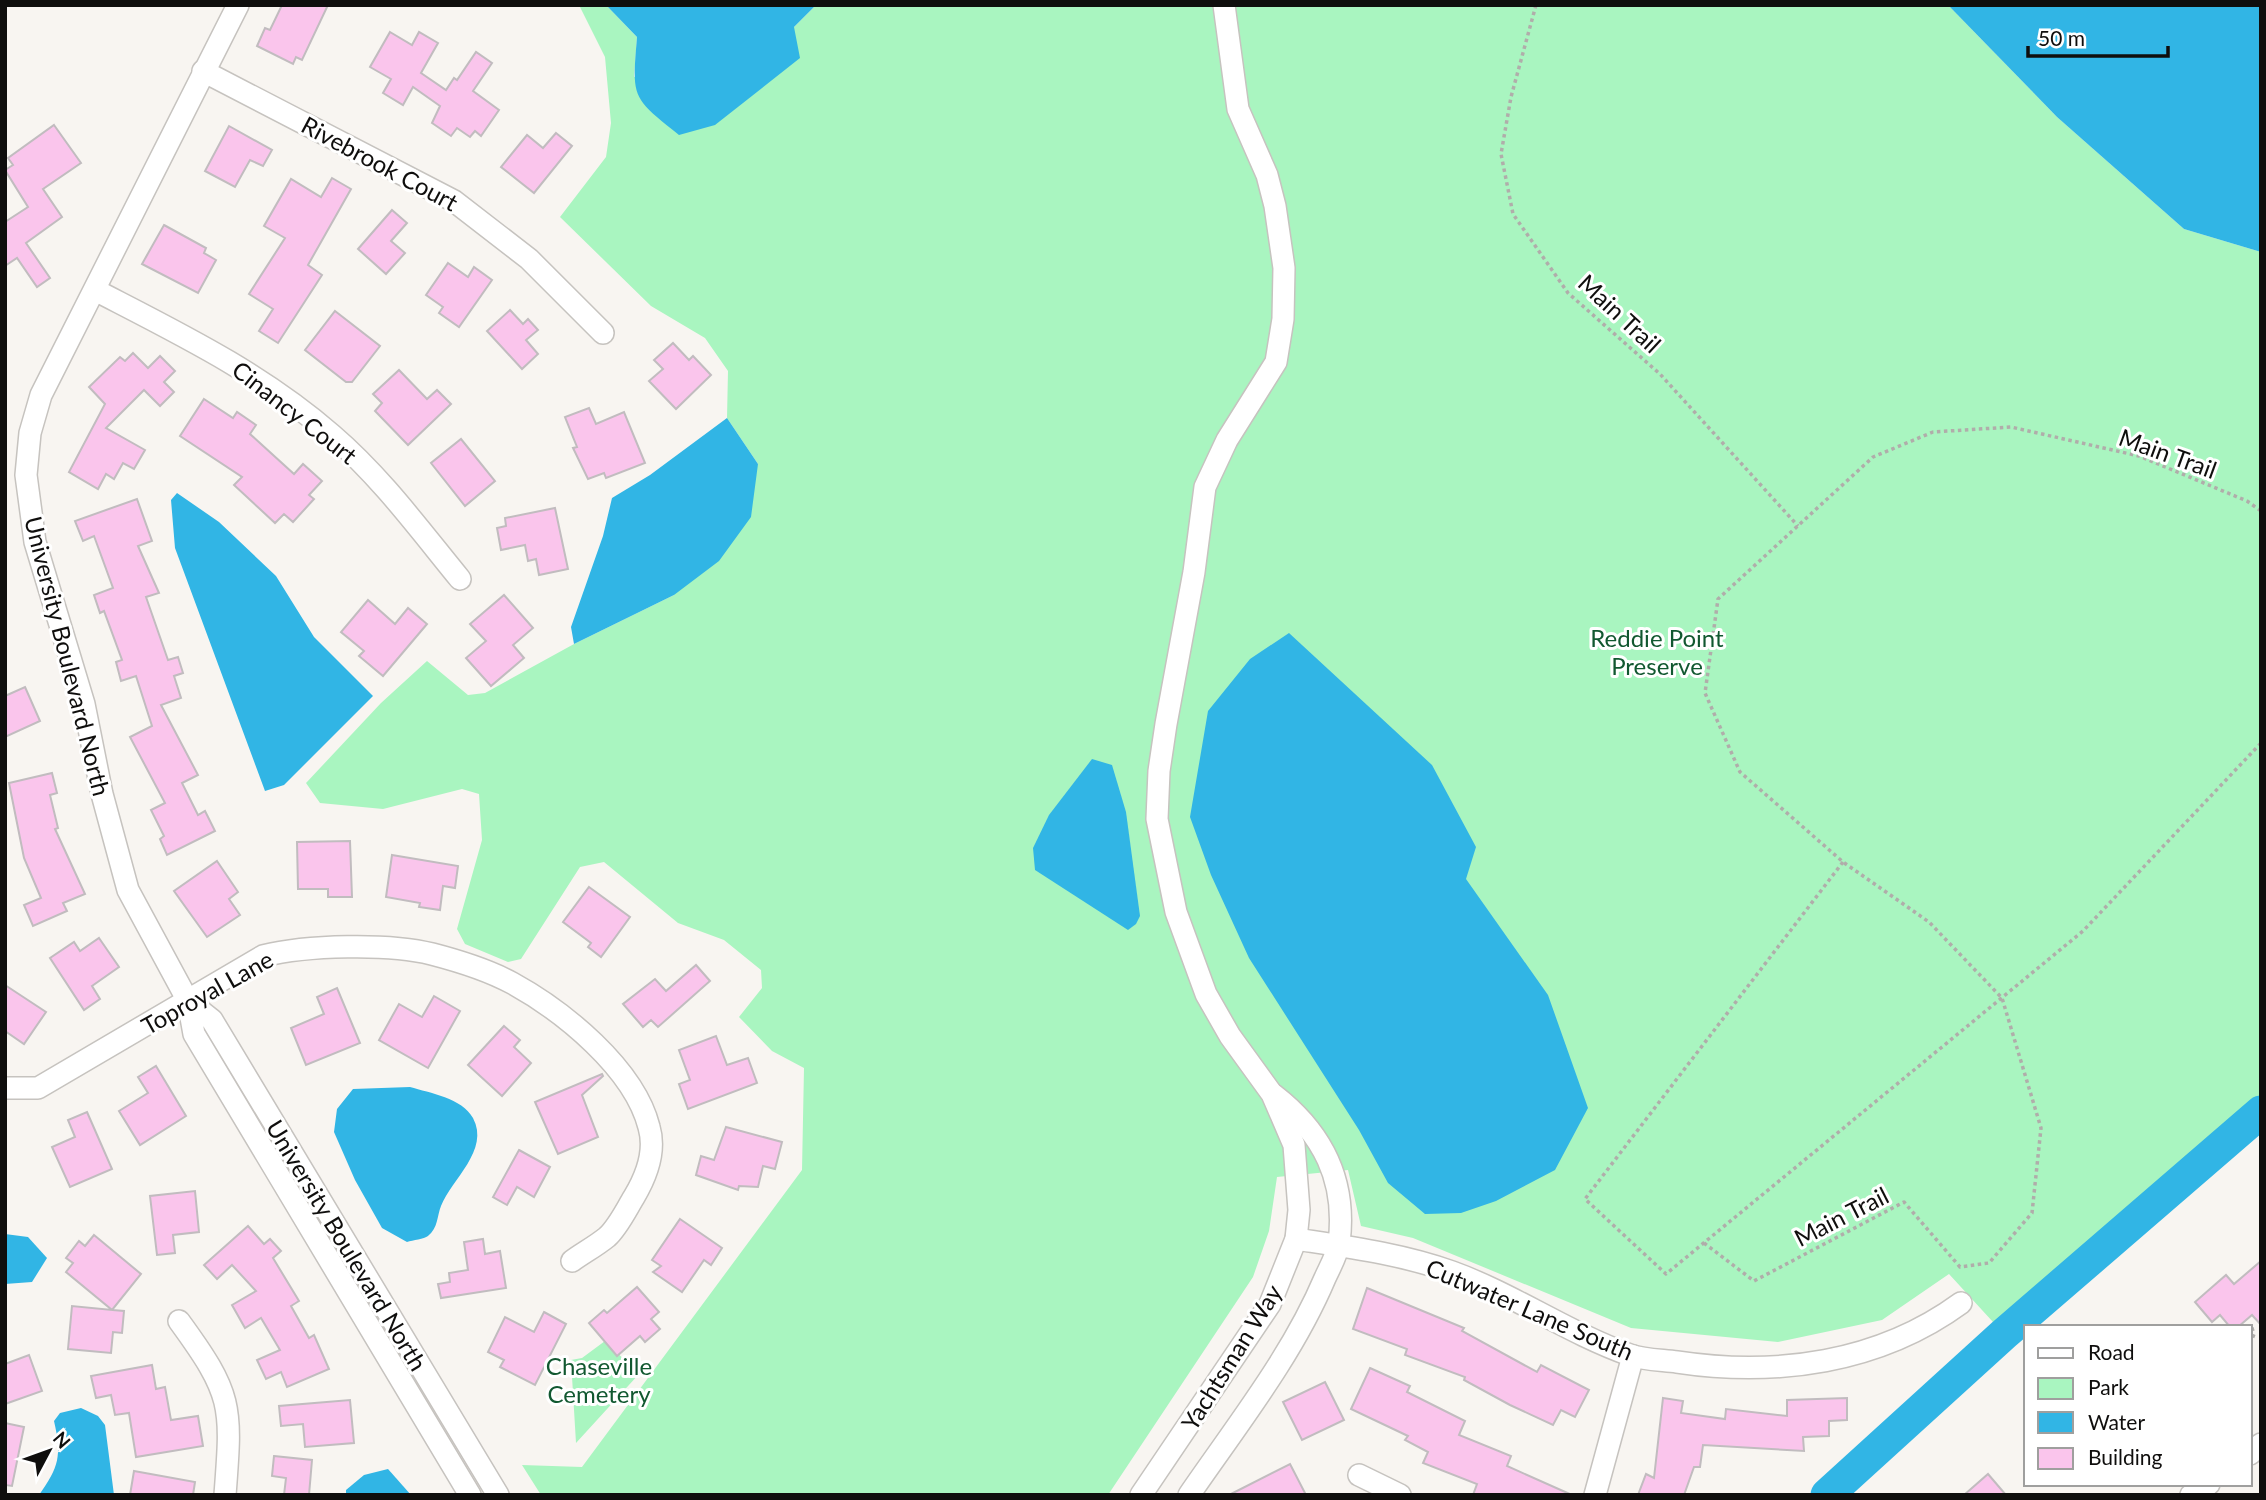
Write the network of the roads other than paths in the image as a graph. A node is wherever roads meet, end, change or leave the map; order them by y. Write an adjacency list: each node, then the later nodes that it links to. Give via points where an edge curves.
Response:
1 (237, 5): 3 (street, University Boulevard North)
2 (1224, 5): 9 (street, via 1238,110 1267,175 1275,206 1284,268 1283,319 1276,362 1227,440 1205,487 1162,747 1157,819 1177,912 1206,994)
3 (203, 71): 4 (street, University Boulevard North); 5 (street, Rivebrook Court, via 454,201 529,259)
4 (95, 290): 6 (street, Cinancy Court, via 255,376 332,435 380,481); 7 (street, University Boulevard North, via 41,395 30,432 26,475 40,562 84,704 128,890)
5 (603, 333)
6 (460, 579)
7 (188, 1001): 8 (street, Toproyal Lane, via 38,1087); 12 (street, Toproyal Lane, via 263,956 288,950 394,949 464,963 510,982 555,1009 619,1072 650,1128 651,1153 639,1188 609,1236); 18 (street, University Boulevard North, via 194,1034); 19 (street, University Boulevard North, via 212,1020)
8 (5, 1088)
9 (1272, 1094): 10 (street, Yachtsman Way, via 1294,1145); 11 (street, Yachtsman Way, via 1300,1115 1322,1146 1336,1178)
10 (1296, 1239): 11 (street, Cutwater Lane South); 20 (street, Yachtsman Way, via 1270,1304)
11 (1339, 1246): 15 (street, Cutwater Lane South, via 1451,1272); 21 (street, Yachtsman Way, via 1311,1312)
12 (572, 1261)
13 (1961, 1303): 15 (street, Cutwater Lane South, via 1913,1334 1832,1360 1768,1368 1715,1368)
14 (179, 1321): 17 (street, via 225,1394 230,1434)
15 (1633, 1356): 23 (street)
16 (1359, 1475): 22 (street)
17 (225, 1495)
18 (470, 1495)
19 (498, 1495)
20 (1141, 1495)
21 (1189, 1495)
22 (1400, 1495)
23 (1595, 1495)

